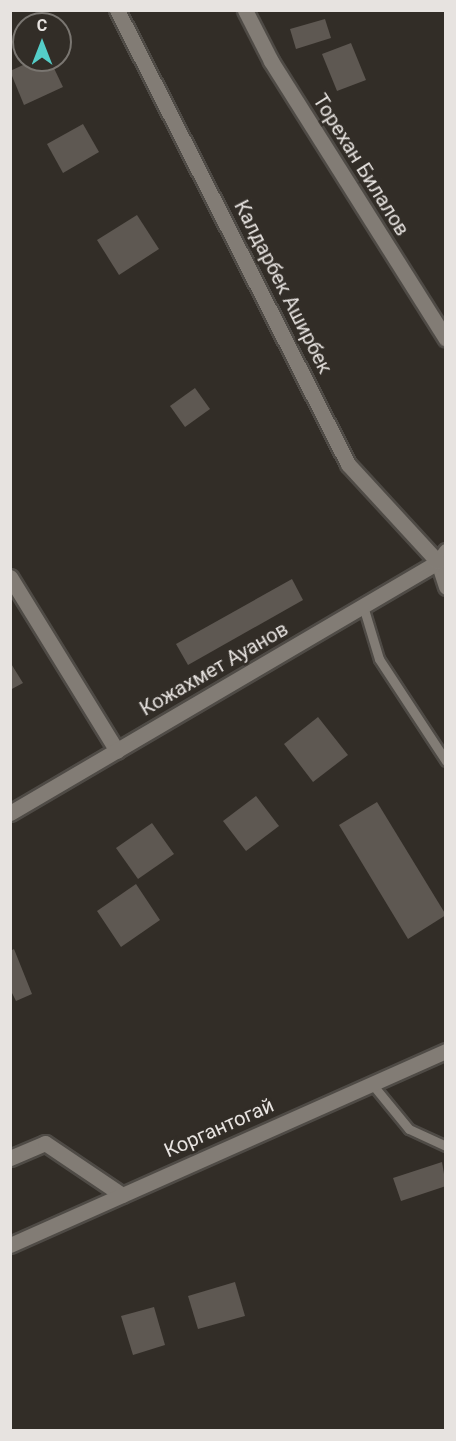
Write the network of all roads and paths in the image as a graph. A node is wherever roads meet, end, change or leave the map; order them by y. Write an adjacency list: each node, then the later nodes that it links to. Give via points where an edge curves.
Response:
1 (117, 10): 4 (street, Калдарбек Аширбек, via 348,464)
2 (245, 10): 3 (street, Торехан Билалов, via 271,61)
3 (446, 339)
4 (442, 556): 6 (street); 7 (street, Кожахмет Ауанов)
5 (10, 577): 8 (street)
6 (446, 588)
7 (363, 606): 8 (street, Кожахмет Ауанов); 9 (lane, via 379,659)
8 (117, 751): 10 (street, Кожахмет Ауанов)
9 (446, 761)
10 (10, 813)
11 (446, 1051): 12 (street, Коргантогай)
12 (372, 1084): 13 (lane, via 409,1129); 15 (street, Коргантогай)
13 (446, 1146)
14 (10, 1158): 15 (street, via 45,1143)
15 (122, 1195): 16 (street, Коргантогай)
16 (10, 1245)

